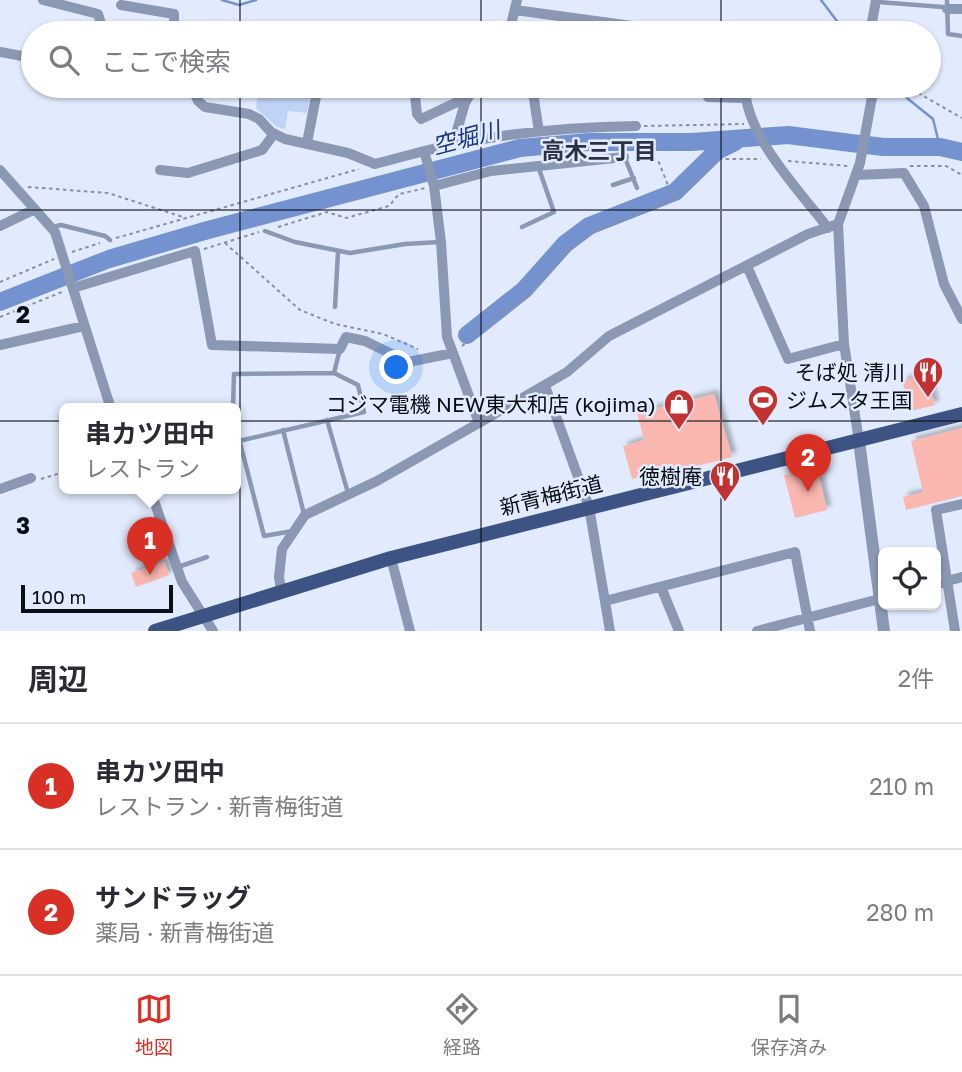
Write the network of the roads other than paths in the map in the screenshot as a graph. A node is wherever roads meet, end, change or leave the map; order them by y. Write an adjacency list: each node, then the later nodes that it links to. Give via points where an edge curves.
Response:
1 (43, 0): 7 (street, via 98,14)
2 (875, 1): 5 (lane); 10 (street)
3 (121, 5): 8 (street, via 174,14)
4 (516, 5): 9 (street)
5 (946, 5): 6 (street); 11 (lane, via 948,34)
6 (962, 9)
7 (100, 21)
8 (174, 21)
9 (604, 21)
10 (872, 21)
11 (962, 36)
12 (0, 52): 13 (street)
13 (21, 56)
14 (197, 98): 24 (street, via 205,107 249,114)
15 (316, 98): 25 (street)
16 (415, 98): 17 (street, via 421,118)
17 (466, 98)
18 (468, 98): 26 (street)
19 (534, 98): 23 (street)
20 (746, 98): 39 (street, via 752,124)
21 (872, 98): 32 (street)
22 (636, 126): 23 (street)
23 (538, 132): 26 (street)
24 (274, 134): 25 (street); 31 (street, via 262,150 188,173)
25 (307, 143): 27 (street, via 375,164)
26 (453, 144): 27 (street)
27 (424, 154): 34 (street)
28 (624, 158): 29 (street); 33 (lane)
29 (538, 165): 34 (street); 41 (lane, via 554,212)
30 (0, 170): 37 (street)
31 (160, 170)
32 (856, 175): 39 (street); 49 (street, via 904,173 924,206 944,284)
33 (634, 178): 35 (lane); 36 (lane)
34 (433, 184): 44 (street)
35 (613, 185)
36 (637, 188)
37 (33, 210): 38 (street); 40 (street)
38 (0, 226)
39 (833, 226): 46 (street); 51 (street)
40 (51, 227): 43 (lane, via 61,225); 47 (street)
41 (522, 227)
42 (265, 231): 45 (lane)
43 (110, 240)
44 (441, 242): 45 (lane); 54 (street)
45 (338, 252): 48 (lane)
46 (747, 266): 51 (street, via 788,359); 56 (street, via 609,336)
47 (73, 287): 50 (street); 53 (street, via 195,251 212,345)
48 (335, 307)
49 (962, 319)
50 (84, 326): 52 (street); 57 (street)
51 (844, 344): 64 (street)
52 (0, 345)
53 (340, 349): 54 (street, via 346,337 408,362); 55 (lane)
54 (452, 352): 61 (street)
55 (334, 373): 58 (lane, via 234,374); 60 (lane, via 358,385 364,412)
56 (545, 386): 61 (street); 71 (street)
57 (109, 403)
58 (233, 403)
59 (962, 414): 64 (main road, 新青梅街道)
60 (327, 420): 62 (lane); 69 (lane)
61 (480, 423): 69 (street)
62 (283, 430): 63 (lane); 72 (lane)
63 (241, 440)
64 (859, 441): 71 (main road, 新青梅街道); 77 (street)
65 (241, 449): 73 (lane, via 264,536)
66 (31, 478): 67 (street)
67 (0, 489)
68 (152, 494): 76 (street)
69 (348, 494): 72 (street)
70 (962, 504): 79 (street, via 936,510)
71 (589, 507): 75 (main road, 新青梅街道); 84 (street)
72 (305, 515): 73 (street)
73 (293, 531): 82 (street, via 282,550)
74 (207, 558): 76 (lane)
75 (391, 558): 82 (main road, 新青梅街道); 90 (street)
76 (176, 568): 86 (street)
77 (878, 577)
78 (962, 578): 79 (street)
79 (947, 581): 80 (street); 96 (street)
80 (941, 583)
81 (661, 587): 84 (street); 87 (street, via 795,552); 92 (street)
82 (281, 590): 86 (main road, 新青梅街道)
83 (878, 599): 87 (street)
84 (605, 601): 91 (street)
85 (882, 610): 95 (street)
86 (204, 614): 88 (main road, 新青梅街道); 89 (street)
87 (808, 617): 93 (street); 94 (street)
88 (155, 631)
89 (213, 631)
90 (410, 631)
91 (610, 631)
92 (679, 631)
93 (757, 631)
94 (810, 631)
95 (884, 631)
96 (955, 631)

